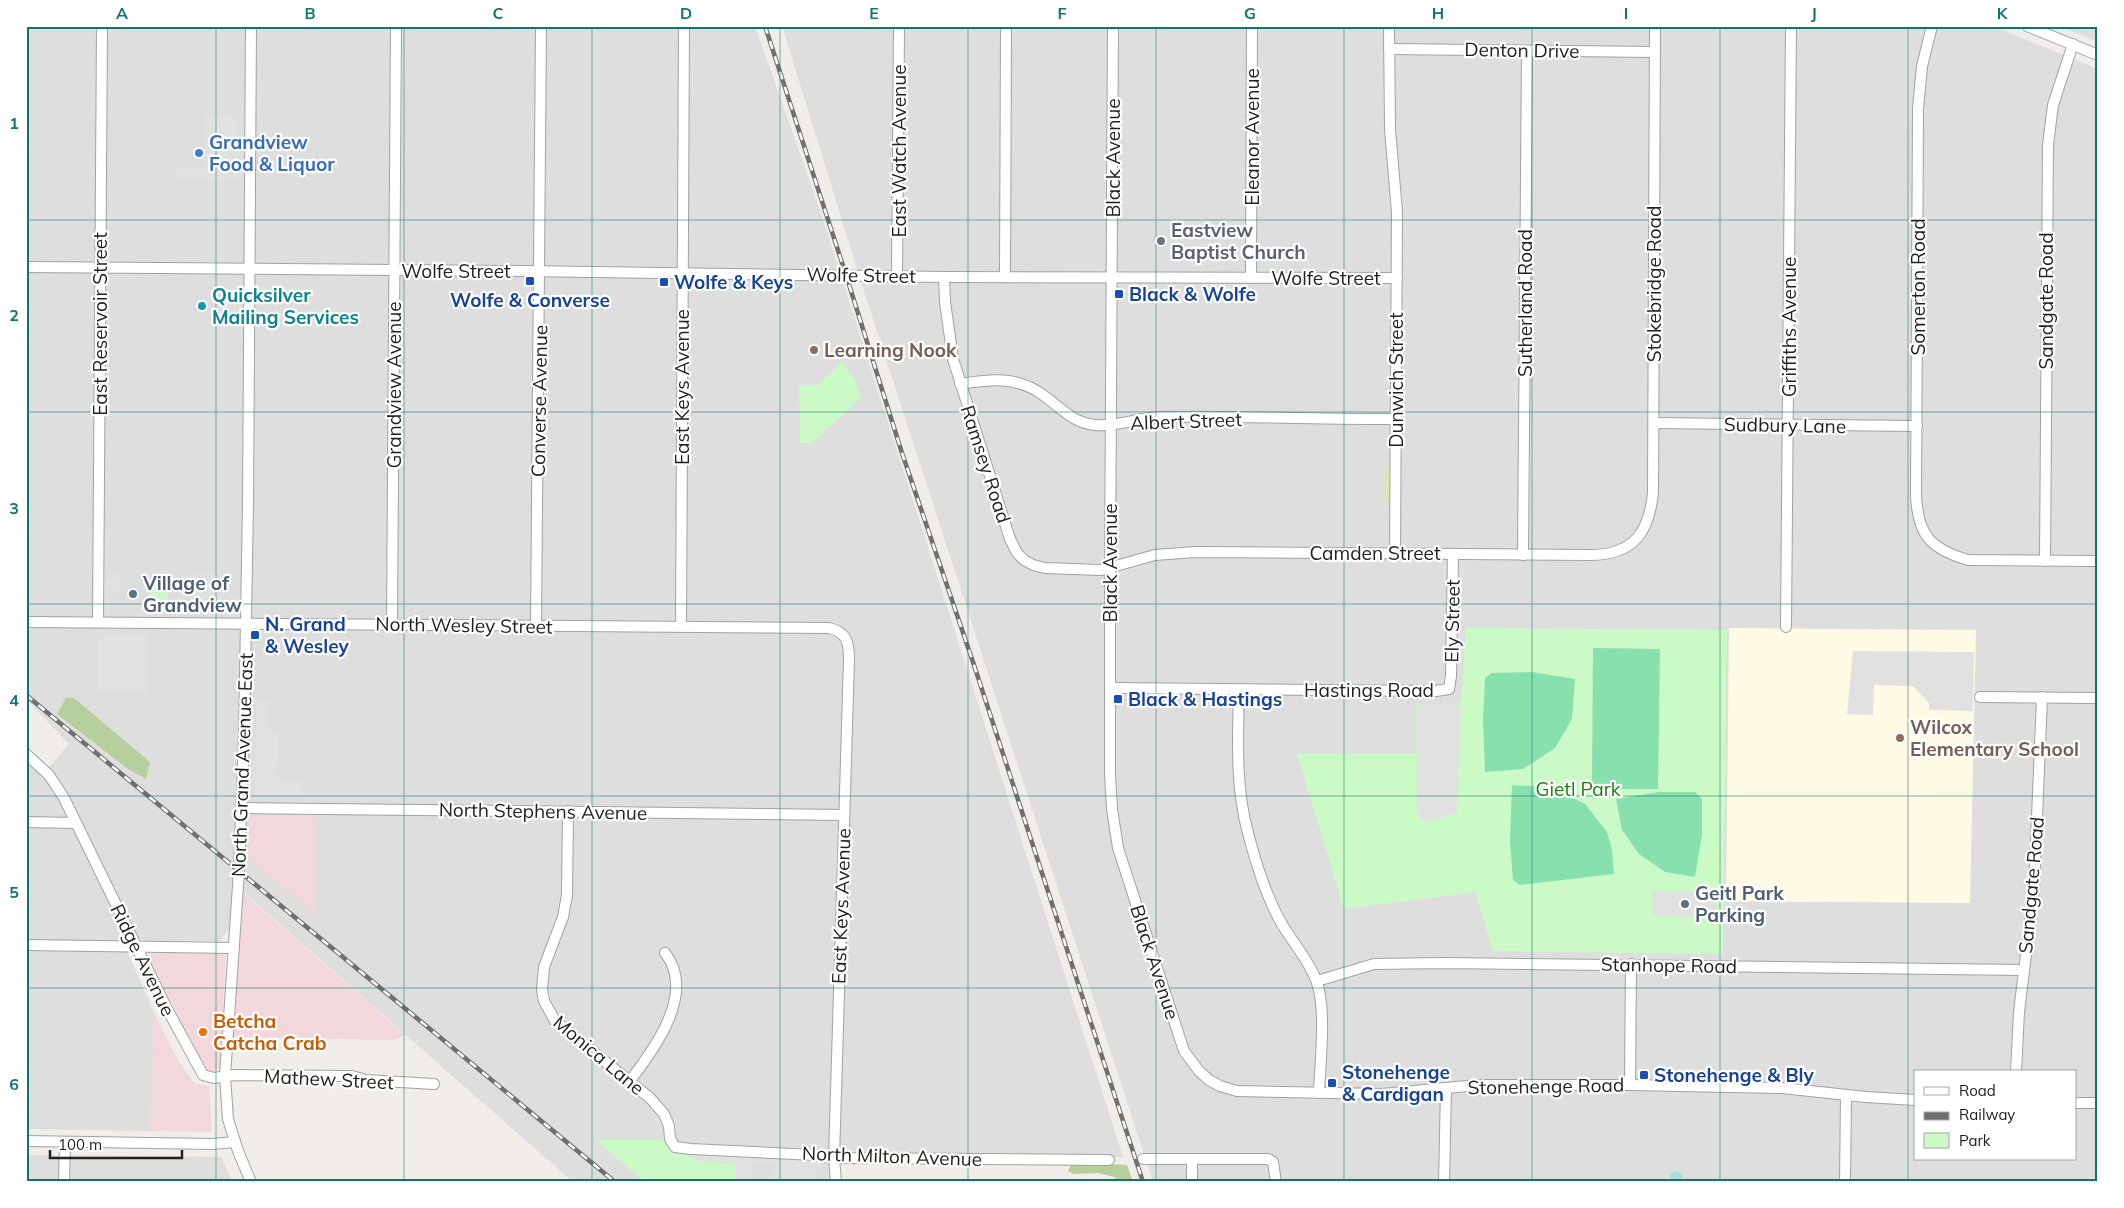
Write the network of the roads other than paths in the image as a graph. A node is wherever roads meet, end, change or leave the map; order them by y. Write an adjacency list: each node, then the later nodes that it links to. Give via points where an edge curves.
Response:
1 (102, 26): 21 (street, East Reservoir Street)
2 (251, 26): 22 (street, North Grand Avenue East)
3 (396, 26): 23 (street, Grandview Avenue)
4 (541, 26): 24 (street, Converse Avenue)
5 (684, 26): 25 (street, East Keys Avenue)
6 (899, 26): 26 (street, East Watch Avenue)
7 (1006, 26): 27 (street)
8 (1114, 26): 28 (street, Black Avenue)
9 (1252, 26): 30 (street, Eleanor Avenue)
10 (1390, 26): 16 (street, Dunwich Street)
11 (1655, 26): 18 (street, Stokebridge Road)
12 (1791, 26): 36 (street, Griffiths Avenue)
13 (1932, 26): 37 (street, Somerton Road, via 1922,66 1918,109)
14 (2027, 26): 15 (street)
15 (2073, 44): 19 (street); 42 (street, Sandgate Road, via 2053,105 2048,145)
16 (1389, 49): 17 (street, Denton Drive); 31 (street, Dunwich Street)
17 (1527, 51): 18 (street, Denton Drive); 41 (street, Sutherland Road)
18 (1655, 52): 34 (street, Stokebridge Road)
19 (2098, 55)
20 (26, 267): 21 (street, Wolfe Street)
21 (100, 268): 22 (street, Wolfe Street); 46 (street, East Reservoir Street)
22 (249, 269): 23 (street, Wolfe Street); 47 (street, North Grand Avenue East)
23 (395, 271): 24 (street, Wolfe Street); 48 (street, Grandview Avenue)
24 (540, 271): 25 (street, Wolfe Street); 49 (street, Converse Avenue)
25 (683, 274): 26 (street, Wolfe Street); 50 (street, East Keys Avenue)
26 (898, 276): 29 (street, Wolfe Street)
27 (1005, 276): 28 (street, Wolfe Street); 29 (street, Wolfe Street)
28 (1112, 276): 30 (street, Wolfe Street); 35 (street, Black Avenue)
29 (944, 277): 32 (street, Ramsey Road, via 948,329)
30 (1251, 278): 31 (street, Wolfe Street)
31 (1397, 278): 33 (street, Dunwich Street)
32 (960, 384): 35 (street, Albert Street, via 995,379 1018,382 1045,396 1071,418 1092,425); 44 (street, Ramsey Road, via 1017,553 1028,563 1045,568)
33 (1396, 419): 35 (street, Albert Street, via 1159,418); 39 (street, Dunwich Street)
34 (1654, 423): 36 (street, Sudbury Lane); 38 (street, Stokebridge Road, via 1652,505)
35 (1111, 425): 44 (street, Black Avenue)
36 (1788, 425): 37 (street, Sudbury Lane); 51 (street, Griffiths Avenue)
37 (1917, 426): 42 (street, Somerton Road, via 1917,507 1930,547 1968,560)
38 (1641, 541): 41 (street, Camden Street, via 1606,555)
39 (1395, 553): 40 (street, Camden Street); 44 (street, Camden Street, via 1170,552)
40 (1454, 554): 41 (street, Camden Street); 54 (street, Ely Street, via 1452,676)
41 (1523, 554)
42 (2045, 561): 43 (street)
43 (2098, 561)
44 (1110, 568): 53 (street, Black Avenue)
45 (26, 622): 46 (street, North Wesley Street)
46 (98, 622): 47 (street, North Wesley Street)
47 (247, 623): 48 (street, North Wesley Street); 60 (street, North Grand Avenue East)
48 (392, 624): 49 (street, North Wesley Street)
49 (536, 626): 50 (street, North Wesley Street)
50 (681, 627): 52 (street, North Wesley Street, via 829,628)
51 (1786, 627)
52 (841, 632): 62 (street, East Keys Avenue, via 848,641 849,650)
53 (1110, 688): 55 (street, Hastings Road); 74 (street, Black Avenue, via 1111,792 1118,848 1184,1051)
54 (1449, 689): 55 (street, Hastings Road)
55 (1239, 690): 71 (street, via 1239,785 1248,834 1276,915)
56 (1980, 697): 57 (street)
57 (2042, 697): 58 (street); 70 (street, Sandgate Road, via 2034,889)
58 (2098, 698)
59 (26, 754): 64 (street, via 49,774)
60 (242, 808): 61 (street, North Stephens Avenue); 67 (street, North Grand Avenue East)
61 (568, 811): 62 (street, North Stephens Avenue); 75 (street, Monica Lane, via 567,895 563,917 544,967 544,1001 555,1021)
62 (844, 815): 88 (street, East Keys Avenue)
63 (26, 822): 64 (street)
64 (76, 823): 66 (street, Ridge Avenue)
65 (26, 945): 66 (street)
66 (137, 947): 67 (street); 73 (street, Ridge Avenue, via 200,1072 210,1078)
67 (234, 948): 73 (street, North Grand Avenue East)
68 (665, 953): 75 (street, via 672,962 676,989 670,1018 656,1048)
69 (1632, 964): 70 (street, Stanhope Road); 71 (street, Stanhope Road, via 1374,964); 77 (street)
70 (2024, 970): 72 (street, Sandgate Road)
71 (1317, 981): 79 (street, via 1321,1009)
72 (2016, 1070)
73 (224, 1076): 76 (street, Mathew Street, via 352,1076 366,1080); 86 (street, North Grand Avenue East, via 226,1107)
74 (1209, 1080): 79 (street, Stonehenge Road, via 1238,1091)
75 (629, 1082): 87 (street, Monica Lane, via 664,1114)
76 (434, 1084)
77 (1630, 1085): 78 (street, Stonehenge Road, via 1513,1084); 80 (street, Stonehenge Road, via 1782,1088)
78 (1446, 1088): 79 (street, Stonehenge Road, via 1382,1094); 97 (street)
79 (1319, 1093)
80 (1846, 1094): 81 (street, Stonehenge Road); 98 (street)
81 (1914, 1100)
82 (2076, 1103): 83 (street)
83 (2098, 1104)
84 (26, 1141): 85 (street)
85 (64, 1142): 86 (street); 92 (street)
86 (235, 1142): 93 (street)
87 (675, 1147): 88 (street, North Milton Avenue, via 815,1154)
88 (834, 1158): 90 (street, North Milton Avenue); 94 (street, East Keys Avenue)
89 (1143, 1159): 91 (street)
90 (1109, 1160)
91 (1192, 1160): 95 (street); 96 (street, via 1259,1158 1273,1162)
92 (64, 1182)
93 (252, 1182)
94 (836, 1182)
95 (1192, 1182)
96 (1276, 1182)
97 (1444, 1182)
98 (1845, 1182)

